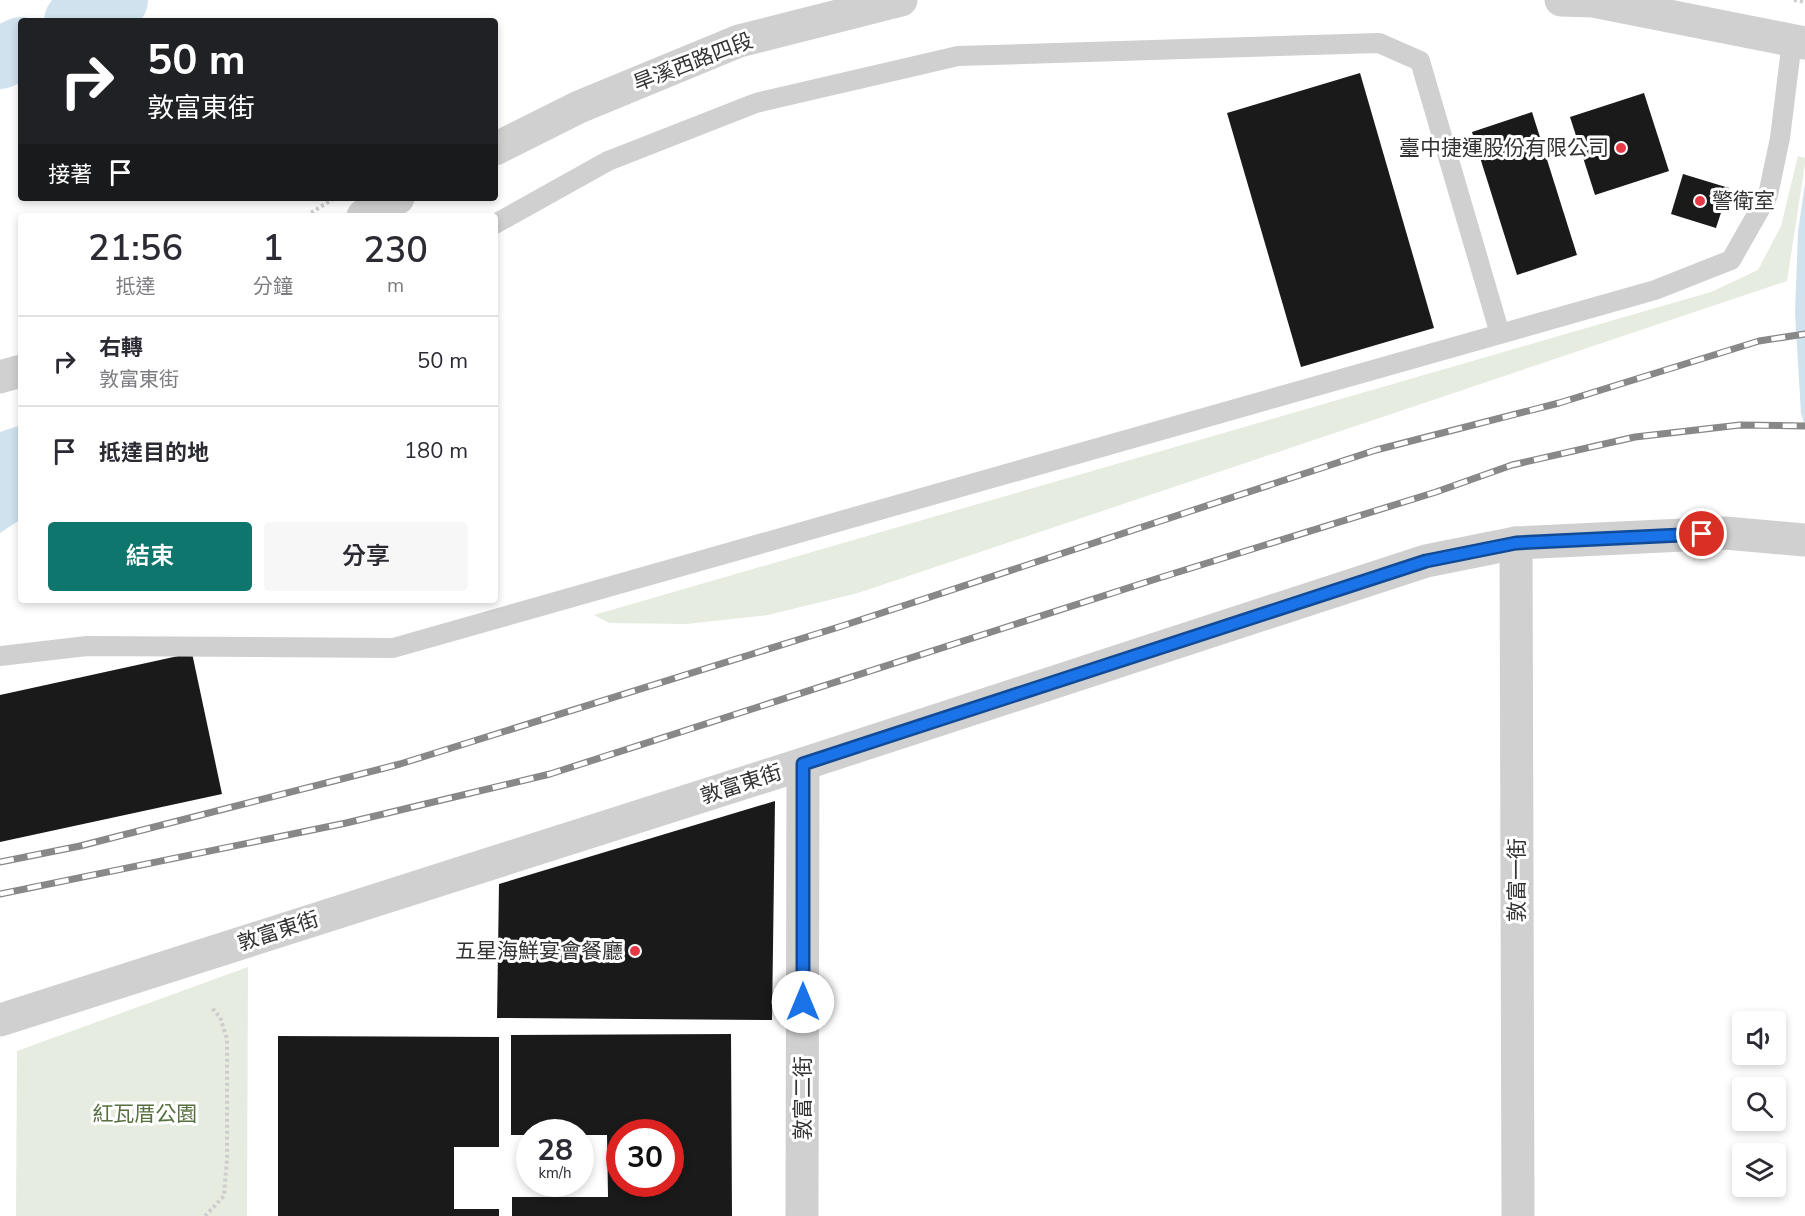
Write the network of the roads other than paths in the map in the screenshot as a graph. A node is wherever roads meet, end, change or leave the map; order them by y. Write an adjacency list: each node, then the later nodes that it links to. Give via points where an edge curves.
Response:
1 (901, 0): 4 (street, 旱溪西路四段, via 739,41 579,107)
2 (1561, 0): 3 (street, via 1593,1)
3 (1799, 42): 8 (lane, via 1768,195 1731,260 1655,290)
4 (498, 148)
5 (392, 201): 6 (street)
6 (369, 213)
7 (498, 222): 8 (lane, via 608,161 756,104 957,56 1379,44 1420,61)
8 (1500, 334): 13 (lane, via 393,648 87,646)
9 (18, 372): 10 (street)
10 (0, 377)
11 (1805, 540): 12 (street, 敦富東街, via 1725,533)
12 (1516, 543): 14 (street, 敦富東街, via 1426,561); 17 (street, 敦富一街)
13 (0, 656)
14 (803, 764): 15 (street, 敦富東街); 16 (street, 敦富二街)
15 (0, 1020)
16 (802, 1216)
17 (1518, 1216)

